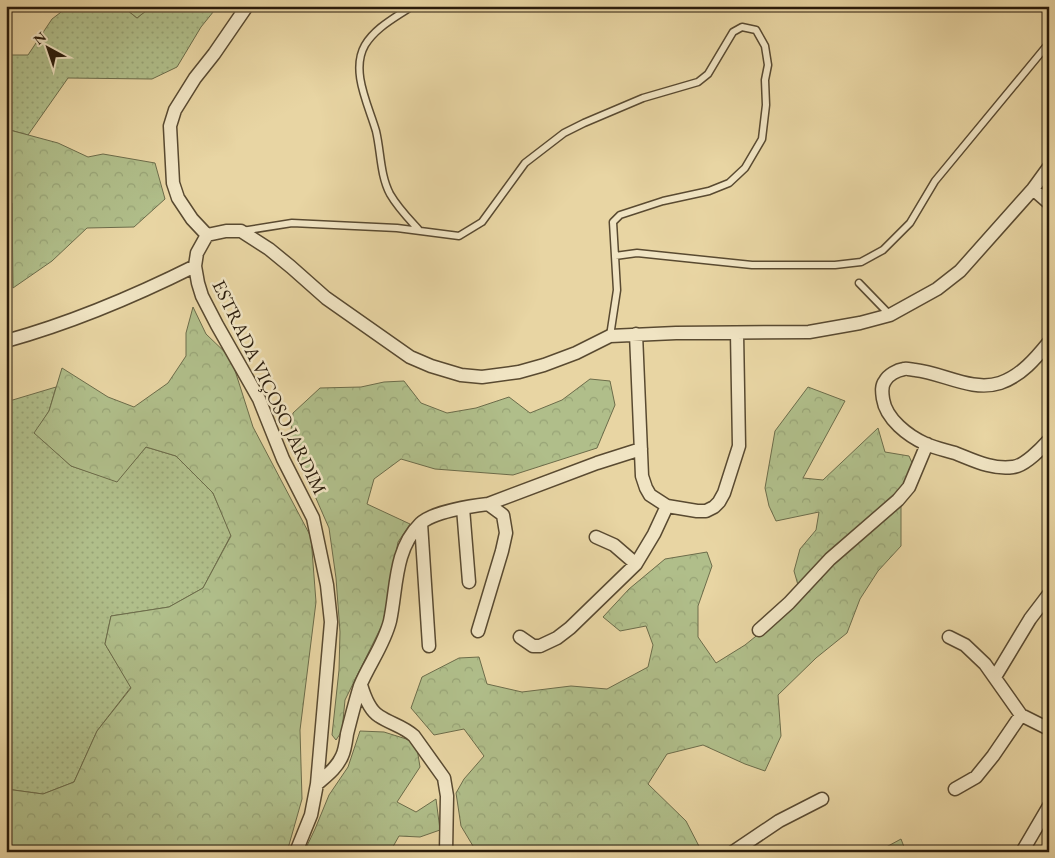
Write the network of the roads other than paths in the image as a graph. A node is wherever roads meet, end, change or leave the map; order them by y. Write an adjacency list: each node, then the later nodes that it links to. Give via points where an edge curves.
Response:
1 (247, 6): 9 (street, via 195,78 175,110 170,126 173,183 178,198)
2 (412, 6): 7 (lane, via 379,28 365,46 360,59 362,88 375,129 384,180 397,206)
3 (1049, 43): 10 (lane, via 935,182 910,223 883,250 861,262 752,265 637,253)
4 (1049, 168): 5 (street)
5 (1033, 188): 6 (street); 13 (street, via 960,270 937,289)
6 (1049, 204)
7 (419, 230): 8 (lane, via 292,223); 10 (lane, via 459,236 482,222 525,163 564,134 642,98 698,82 708,74 733,32 742,27 756,30 765,46 768,65 766,105 762,139 745,168 729,183 620,215 613,222)
8 (241, 231): 9 (street); 16 (street, via 291,266 326,298 410,357 460,375 482,377 519,372 576,353)
9 (208, 235): 11 (street, ESTRADA VIÇOSO JARDIM, via 197,253)
10 (615, 256): 16 (lane, via 617,290)
11 (195, 266): 17 (street, via 75,318); 39 (street, ESTRADA VIÇOSO JARDIM, via 202,296 259,399 283,458 313,518 331,622)
12 (859, 284): 13 (lane)
13 (890, 315): 14 (street, via 817,331)
14 (737, 333): 15 (street); 23 (street, via 739,446 724,493 714,507 706,511)
15 (636, 334): 16 (street); 21 (street)
16 (610, 336)
17 (6, 341)
18 (1049, 342): 20 (street, via 1022,370 1000,383 984,386 903,369 889,375 882,390 884,408 905,431)
19 (1049, 440): 20 (street, via 1036,454 1014,468 981,464)
20 (927, 444): 30 (street, via 909,488 830,559)
21 (641, 449): 22 (street, via 597,462); 23 (street, via 646,488)
22 (488, 504): 24 (street); 31 (street, via 503,515 506,533)
23 (666, 506): 27 (street)
24 (463, 508): 25 (street); 28 (street)
25 (421, 523): 34 (street); 36 (street, via 399,562 390,622)
26 (596, 537): 27 (street, via 614,545)
27 (636, 564): 32 (street, via 557,638 534,646)
28 (469, 582)
29 (1049, 594): 35 (street)
30 (759, 630)
31 (478, 632)
32 (520, 637)
33 (949, 637): 35 (street, via 965,645)
34 (429, 646)
35 (995, 677): 37 (street)
36 (361, 685): 39 (street, via 342,756 334,769); 44 (street, via 373,712 408,730 444,778 447,796)
37 (1021, 715): 38 (street); 40 (street, via 976,777)
38 (1049, 729)
39 (317, 784): 43 (street, ESTRADA VIÇOSO JARDIM, via 311,814)
40 (955, 790)
41 (822, 799): 45 (street, via 779,821)
42 (1049, 806): 46 (street)
43 (296, 852)
44 (446, 852)
45 (733, 852)
46 (1022, 852)

